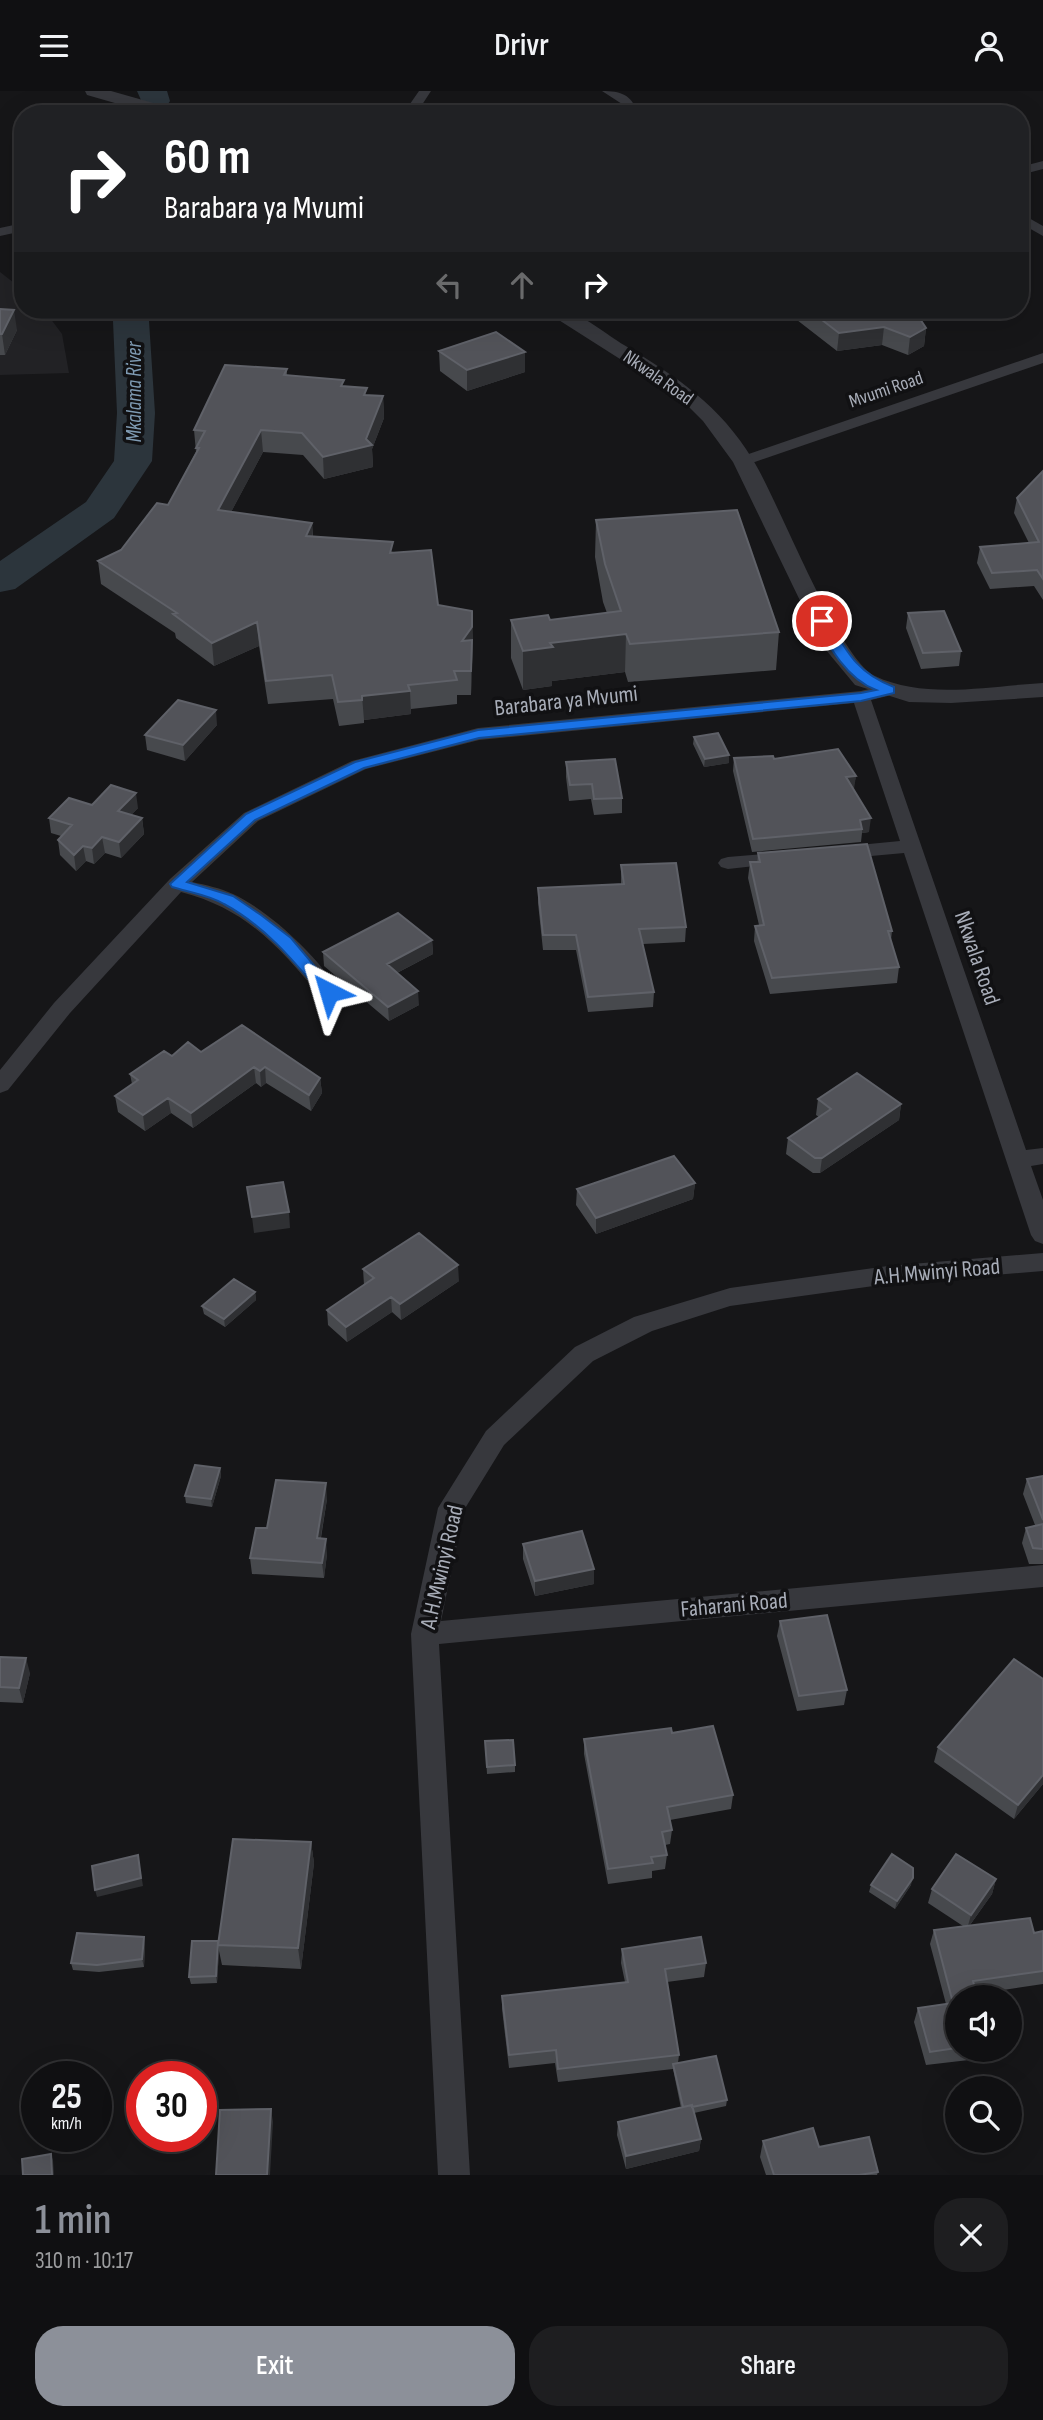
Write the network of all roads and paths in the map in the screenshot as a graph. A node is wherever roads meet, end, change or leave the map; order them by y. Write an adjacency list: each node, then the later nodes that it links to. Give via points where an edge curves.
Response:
1 (93, 91): 3 (street)
2 (608, 91): 4 (street)
3 (141, 105)
4 (630, 105)
5 (567, 319): 7 (street, Nkwala Road, via 692,399)
6 (1043, 358): 7 (street, Mvumi Road)
7 (743, 461): 8 (street, Nkwala Road, via 834,644)
8 (873, 690): 9 (street, via 951,696); 10 (street, Nkwala Road); 12 (street, Barabara ya Mvumi, via 478,734 359,765 251,817)
9 (1043, 690)
10 (912, 846): 11 (street); 16 (street, Nkwala Road)
11 (728, 863)
12 (177, 884): 13 (street, via 228,899 256,918 286,941); 14 (street, Barabara ya Mvumi, via 62,1008)
13 (329, 992)
14 (0, 1085)
15 (1043, 1156): 16 (street)
16 (1017, 1160): 17 (street, Nkwala Road)
17 (1043, 1235)
18 (1043, 1262): 20 (street, A.H.Mwinyi Road, via 888,1275 730,1297 643,1324 584,1354 495,1438 451,1508)
19 (1043, 1576): 20 (street, Faharani Road)
20 (425, 1634): 21 (street, A.H.Mwinyi Road)
21 (454, 2175)

